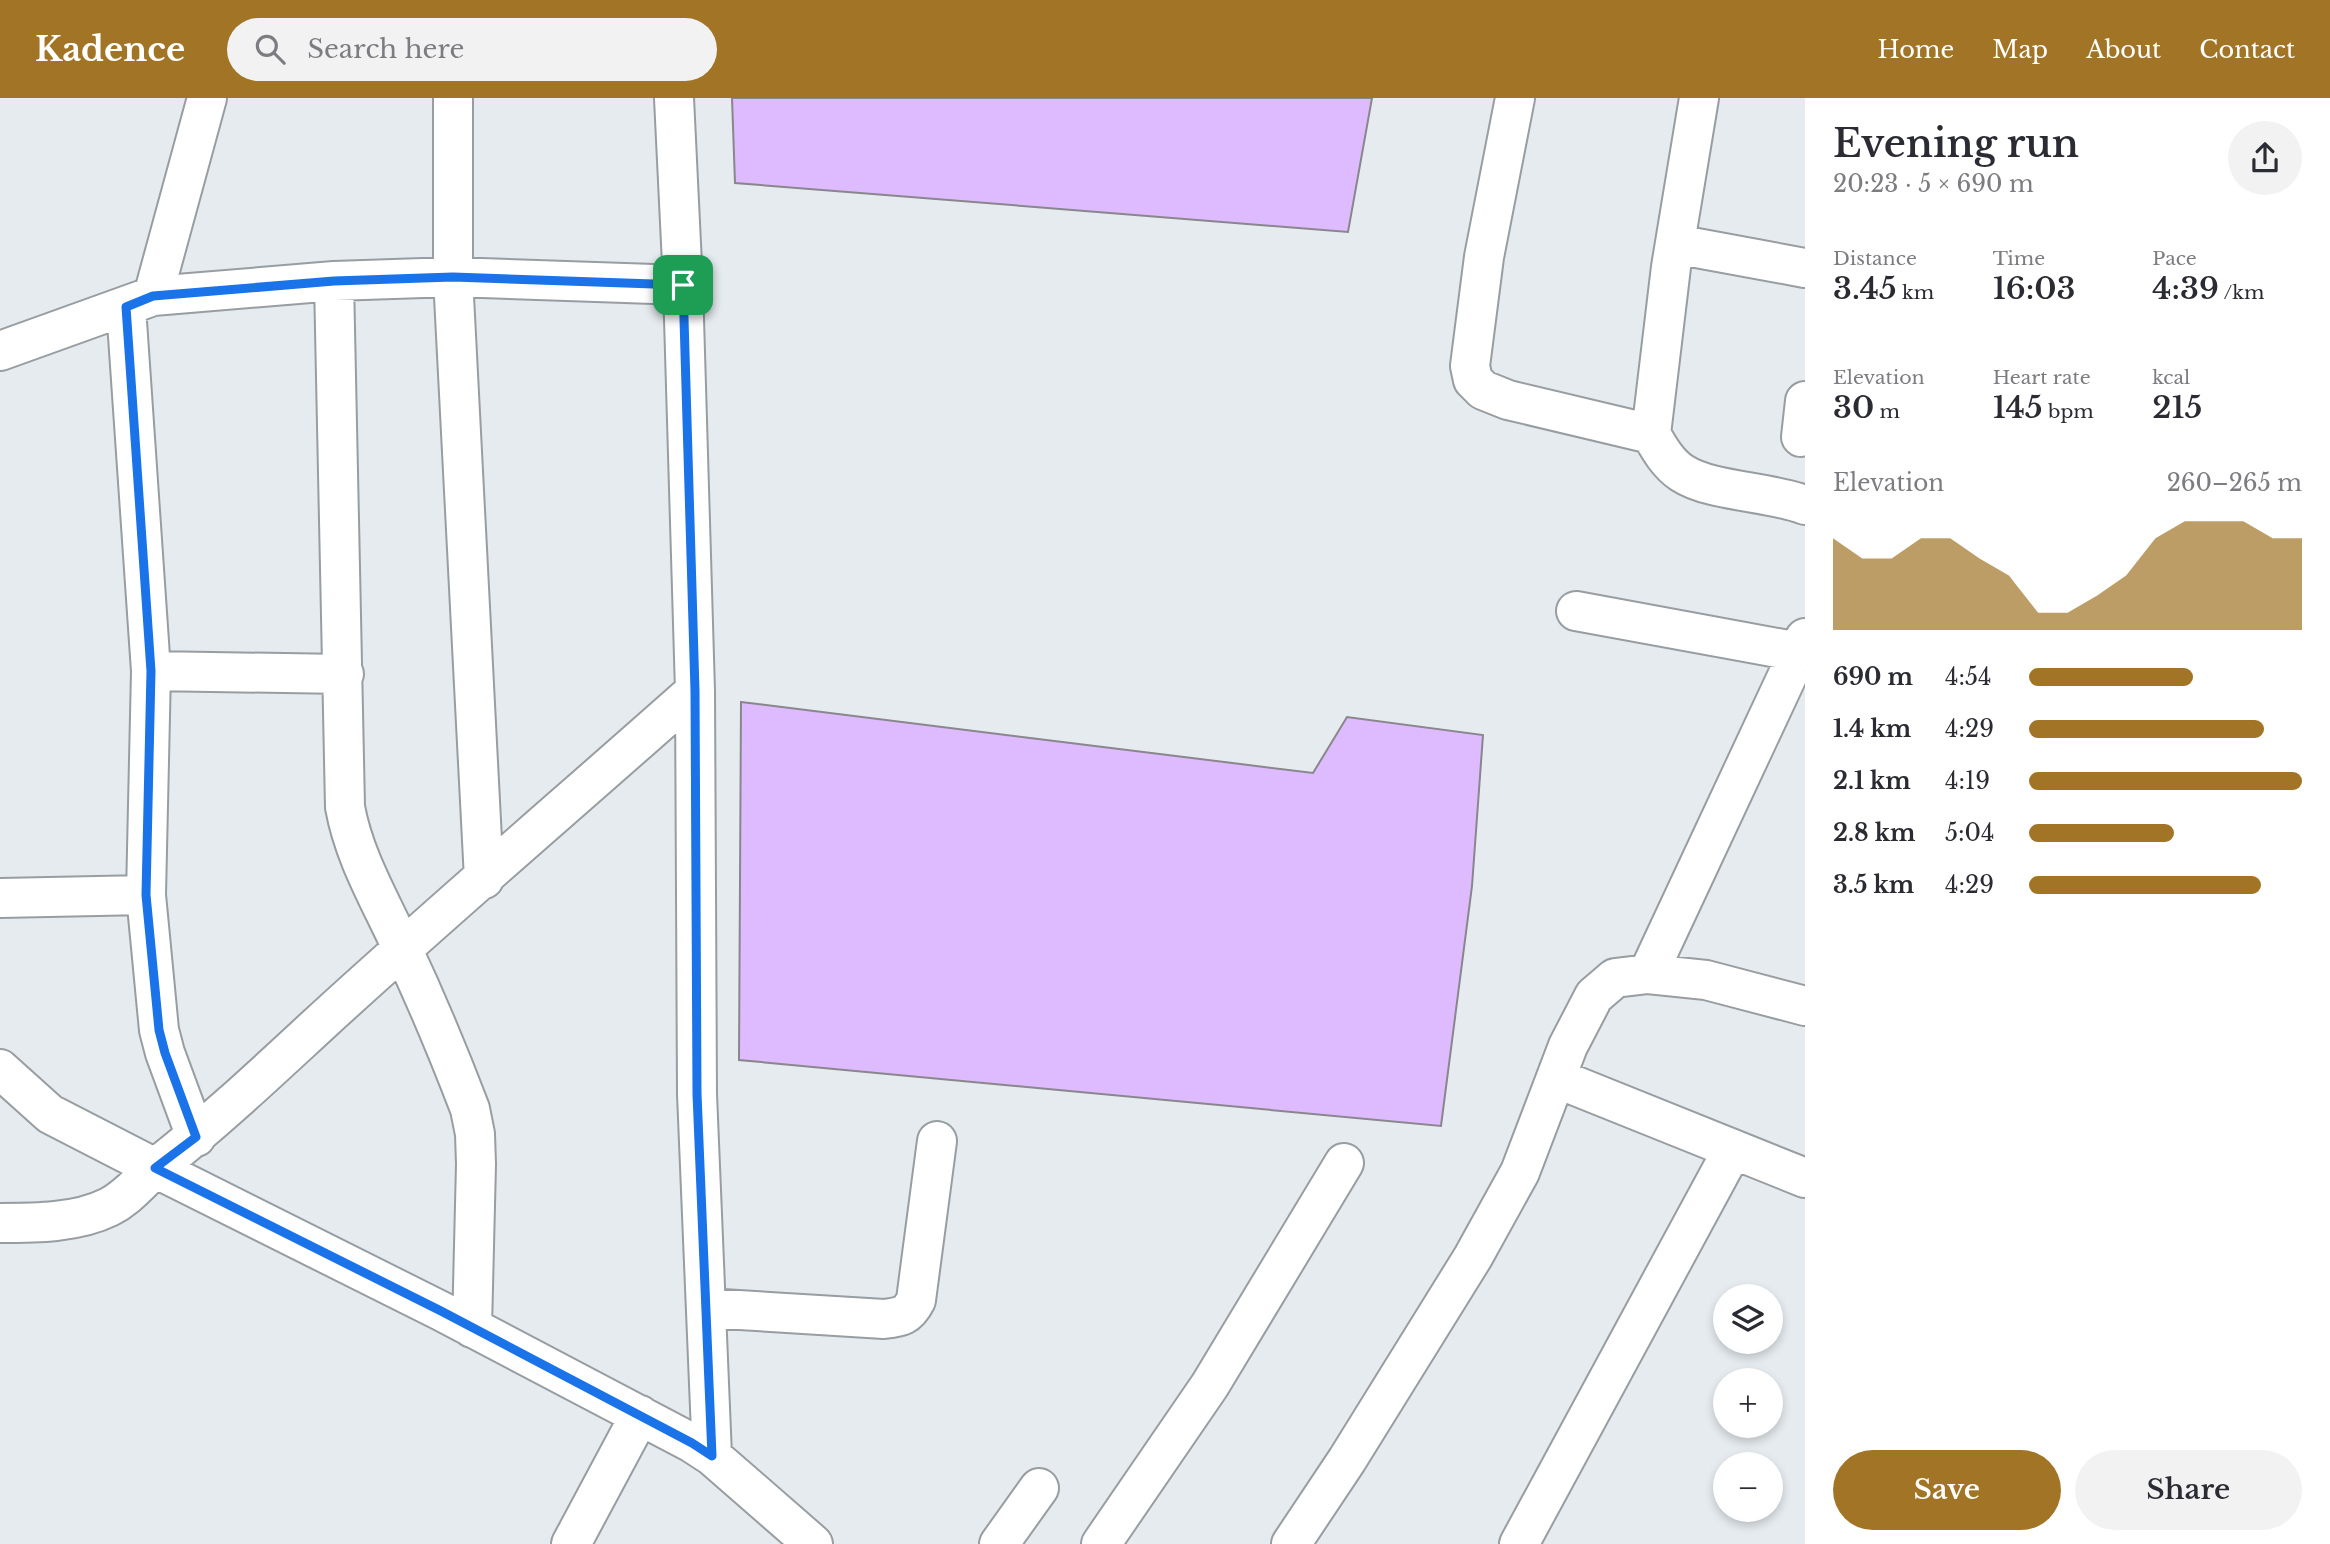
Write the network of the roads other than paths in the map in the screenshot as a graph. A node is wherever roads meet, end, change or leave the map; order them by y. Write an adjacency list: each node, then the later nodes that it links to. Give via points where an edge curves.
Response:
1 (207, 98): 11 (street)
2 (453, 98): 8 (street)
3 (674, 98): 10 (street)
4 (1516, 98): 13 (street, via 1484,257 1470,366 1473,380 1483,390 1508,400)
5 (1699, 98): 6 (street)
6 (1675, 244): 7 (street); 13 (street)
7 (1805, 268)
8 (453, 277): 9 (street); 10 (street); 20 (street)
9 (334, 281): 11 (street); 18 (street)
10 (683, 285): 19 (street)
11 (139, 301): 12 (street); 17 (street)
12 (0, 351)
13 (1651, 435): 14 (street, via 1667,460 1700,482)
14 (1805, 505)
15 (1576, 611): 16 (street)
16 (1802, 645): 24 (street)
17 (151, 671): 18 (street); 21 (street)
18 (344, 674): 23 (street, via 345,807 350,834)
19 (695, 691): 20 (street); 35 (street, via 697,1094)
20 (484, 878): 23 (street)
21 (146, 895): 22 (street); 28 (street, via 159,1030)
22 (0, 898)
23 (402, 948): 28 (street); 36 (street, via 460,1082 475,1134)
24 (1648, 974): 25 (street, via 1706,980); 27 (street, via 1615,978 1594,996)
25 (1805, 1006)
26 (0, 1069): 33 (street)
27 (1556, 1078): 30 (street); 44 (street, via 1520,1172 1473,1257)
28 (196, 1137): 33 (street)
29 (937, 1141): 35 (street, via 911,1310 884,1319)
30 (1733, 1149): 32 (street); 45 (street)
31 (1344, 1163): 43 (street, via 1210,1385)
32 (1805, 1178)
33 (140, 1183): 34 (street, via 109,1207 83,1216); 36 (street)
34 (0, 1223)
35 (706, 1308): 38 (street)
36 (472, 1328): 37 (street)
37 (640, 1415): 38 (street); 40 (street)
38 (712, 1456): 41 (street)
39 (1040, 1488): 42 (street)
40 (571, 1544)
41 (813, 1544)
42 (999, 1544)
43 (1101, 1544)
44 (1291, 1544)
45 (1519, 1544)

